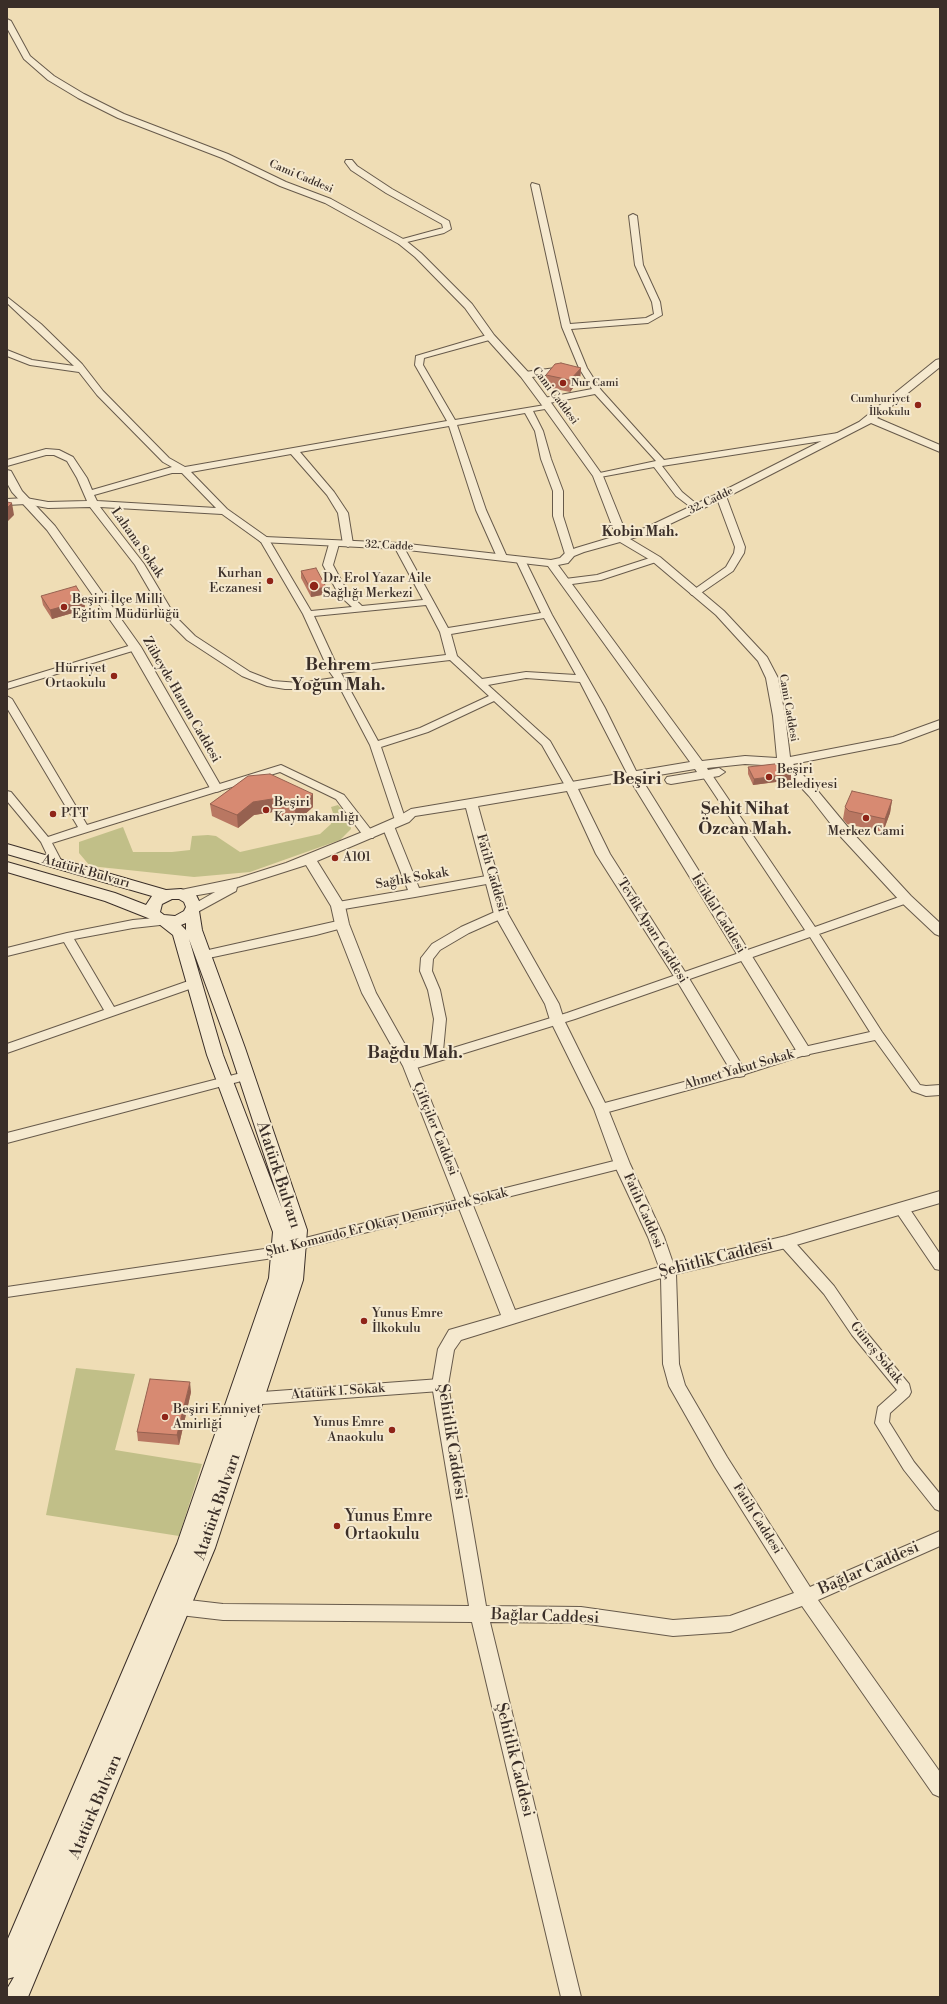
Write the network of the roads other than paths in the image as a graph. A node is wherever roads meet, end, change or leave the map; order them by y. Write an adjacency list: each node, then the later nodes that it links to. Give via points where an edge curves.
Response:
1 (7, 21): 5 (street, Cami Caddesi, via 32,63 81,96 121,116 225,156 328,202)
2 (349, 162): 5 (street, via 389,191 446,223 447,229)
3 (535, 185): 7 (street)
4 (633, 216): 7 (street, via 639,265 656,302 658,315 648,320)
5 (402, 242): 8 (street, Cami Caddesi, via 469,306)
6 (7, 299): 12 (street)
7 (566, 327): 11 (street)
8 (490, 337): 13 (street, Cami Caddesi); 18 (street, via 420,356 419,365)
9 (7, 353): 12 (street, via 30,362)
10 (940, 362): 17 (street, 32. Cadde)
11 (583, 368): 13 (street); 14 (street)
12 (82, 370): 24 (street, via 100,393 166,460)
13 (525, 375): 15 (street, Cami Caddesi)
14 (597, 391): 15 (street); 23 (street)
15 (546, 404): 16 (street); 26 (street, Cami Caddesi)
16 (528, 410): 18 (street); 39 (street, via 539,431 558,491 558,516)
17 (869, 418): 19 (street, 32. Cadde); 20 (street)
18 (452, 423): 21 (street); 40 (street, via 481,510)
19 (838, 436): 23 (street); 28 (street, 32. Cadde)
20 (940, 449)
21 (293, 450): 24 (street); 37 (street, via 331,494 343,513)
22 (7, 463): 27 (street, Lahana Sokak, via 46,452 64,454 74,466)
23 (659, 463): 26 (street); 32 (street, via 679,494)
24 (184, 470): 27 (street, via 172,470); 33 (street)
25 (7, 473): 29 (street, Zübeyde Hanım Caddesi, via 17,492)
26 (598, 476): 34 (street, Cami Caddesi)
27 (88, 494): 31 (street, Lahana Sokak)
28 (721, 496): 32 (street, 32. Cadde); 45 (street, via 740,553 730,569)
29 (26, 501): 30 (street); 31 (street, via 48,505); 51 (street, Zübeyde Hanım Caddesi, via 51,528)
30 (7, 502)
31 (93, 504): 33 (street); 55 (street, Lahana Sokak, via 139,564 171,618 191,638 246,674 271,684 300,686)
32 (696, 508): 34 (street, 32. Cadde, via 649,530)
33 (224, 511): 35 (street)
34 (622, 538): 39 (street, 32. Cadde); 41 (street, Cami Caddesi)
35 (265, 540): 36 (street, 32. Cadde); 48 (street)
36 (334, 544): 37 (street, 32. Cadde); 47 (street, via 328,565 344,595)
37 (348, 544): 38 (street, 32. Cadde)
38 (398, 546): 40 (street, 32. Cadde); 46 (street)
39 (570, 554): 43 (street, 32. Cadde, via 564,561)
40 (502, 557): 42 (street, 32. Cadde)
41 (656, 559): 44 (street, via 598,578); 45 (street, Cami Caddesi)
42 (521, 560): 43 (street, 32. Cadde); 49 (street)
43 (551, 563): 44 (street)
44 (565, 582): 63 (street)
45 (695, 593): 62 (street, Cami Caddesi, via 720,614 763,660 772,678)
46 (430, 602): 47 (street); 50 (street)
47 (360, 609): 48 (street)
48 (308, 614): 53 (street)
49 (547, 615): 50 (street); 54 (street)
50 (445, 632): 52 (street)
51 (135, 647): 57 (street); 65 (street, Zübeyde Hanım Caddesi)
52 (452, 657): 53 (street); 56 (street)
53 (334, 671): 55 (street)
54 (583, 679): 56 (street, via 526,675); 64 (street)
55 (341, 680): 61 (street)
56 (479, 683): 58 (street)
57 (7, 686)
58 (495, 697): 61 (street, via 424,730); 66 (street, via 546,743)
59 (7, 699): 70 (street)
60 (940, 724): 62 (street, via 896,740)
61 (375, 745): 69 (street)
62 (784, 762): 63 (street, via 745,760); 82 (street, Cami Caddesi)
63 (702, 770): 64 (street); 89 (street)
64 (636, 781): 66 (street); 93 (street, İstiklal Caddesi)
65 (216, 788): 70 (street); 71 (street, via 281,768 340,797)
66 (573, 791): 68 (street); 94 (street, Tevfik Aparı Caddesi, via 603,854)
67 (7, 794): 72 (street)
68 (473, 807): 69 (street, via 413,822); 77 (street, Fatih Caddesi)
69 (397, 822): 71 (street); 79 (street)
70 (84, 829): 72 (street)
71 (369, 835): 74 (street)
72 (46, 841): 75 (street)
73 (7, 849): 75 (main road, Atatürk Bulvarı)
74 (309, 859): 78 (street); 83 (street, Çiftçiler Caddesi)
75 (57, 864): 81 (main road, Atatürk Bulvarı)
76 (7, 867): 86 (main road, Atatürk Bulvarı, via 110,897)
77 (492, 879): 79 (street, Sağlık Sokak); 85 (street, Fatih Caddesi)
78 (241, 882): 80 (street); 84 (street)
79 (415, 893): 83 (street, Sağlık Sokak)
80 (181, 894): 81 (main road); 84 (main road, via 193,903)
81 (165, 895): 86 (main road, via 152,905)
82 (906, 899): 88 (street, Cami Caddesi); 89 (street)
83 (338, 906): 87 (street, Çiftçiler Caddesi)
84 (192, 911): 86 (main road, via 178,920); 92 (main road, Atatürk Bulvarı, via 194,930)
85 (502, 914): 97 (street, Fatih Caddesi, via 552,1004); 101 (street, via 465,930 436,947 427,958 426,971 434,990 440,1019)
86 (159, 917): 90 (street); 95 (main road, Atatürk Bulvarı, via 180,933)
87 (342, 924): 92 (street); 102 (street, Çiftçiler Caddesi, via 369,993)
88 (940, 931)
89 (813, 933): 93 (street); 98 (street)
90 (67, 937): 91 (street); 96 (street)
91 (7, 952)
92 (204, 955): 104 (main road, Atatürk Bulvarı, via 237,1048)
93 (743, 955): 94 (street); 100 (street, İstiklal Caddesi)
94 (682, 978): 97 (street); 103 (street, Tevfik Aparı Caddesi)
95 (194, 983): 96 (street); 105 (main road, Atatürk Bulvarı)
96 (111, 1012): 99 (street)
97 (557, 1020): 101 (street); 107 (street, Fatih Caddesi)
98 (878, 1035): 100 (street, Ahmet Yakut Sokak); 106 (street, via 916,1088 926,1091)
99 (7, 1049)
100 (804, 1051): 103 (street, Ahmet Yakut Sokak)
101 (436, 1056): 102 (street)
102 (410, 1066): 111 (street, Çiftçiler Caddesi)
103 (739, 1072): 107 (street, Ahmet Yakut Sokak)
104 (244, 1076): 105 (street); 114 (main road, Atatürk Bulvarı, via 298,1230)
105 (225, 1080): 108 (street); 114 (main road, Atatürk Bulvarı)
106 (940, 1090)
107 (601, 1108): 109 (street, Fatih Caddesi)
108 (7, 1138)
109 (622, 1164): 111 (street, Şht. Komando Er Oktay Demiryürek Sokak); 116 (street, Fatih Caddesi, via 656,1237)
110 (940, 1197): 112 (street, Şehitlik Caddesi)
111 (465, 1204): 114 (street, Şht. Komando Er Oktay Demiryürek Sokak); 118 (street, Çiftçiler Caddesi)
112 (902, 1209): 113 (street, Şehitlik Caddesi); 115 (street)
113 (786, 1242): 116 (street, Şehitlik Caddesi); 122 (street, Güneş Sokak, via 829,1290 857,1331 904,1388 904,1392 883,1411 882,1423)
114 (289, 1248): 117 (street, Şht. Komando Er Oktay Demiryürek Sokak); 120 (main road, Atatürk Bulvarı, via 294,1280); 121 (main road, Atatürk Bulvarı)
115 (940, 1265)
116 (668, 1270): 118 (street, Şehitlik Caddesi); 124 (street, Fatih Caddesi, via 671,1364 677,1386 721,1462)
117 (7, 1292)
118 (510, 1318): 119 (street, Şehitlik Caddesi, via 455,1335 446,1349)
119 (440, 1385): 120 (street, Atatürk 1. Sokak); 126 (street, Şehitlik Caddesi)
120 (255, 1398): 121 (street, Atatürk 1. Sokak); 125 (main road, Atatürk Bulvarı, via 205,1548)
121 (236, 1401): 128 (main road, Atatürk Bulvarı, via 185,1550)
122 (940, 1505)
123 (940, 1538): 124 (street, Bağlar Caddesi)
124 (806, 1597): 126 (street, Bağlar Caddesi, via 730,1624 673,1628 581,1615); 127 (street, Fatih Caddesi)
125 (180, 1607): 126 (street, Bağlar Caddesi, via 224,1612); 129 (main road, Atatürk Bulvarı, via 24,1981)
126 (479, 1615): 130 (street, Şehitlik Caddesi)
127 (940, 1788)
128 (7, 1968)
129 (14, 1997)
130 (571, 1997)

